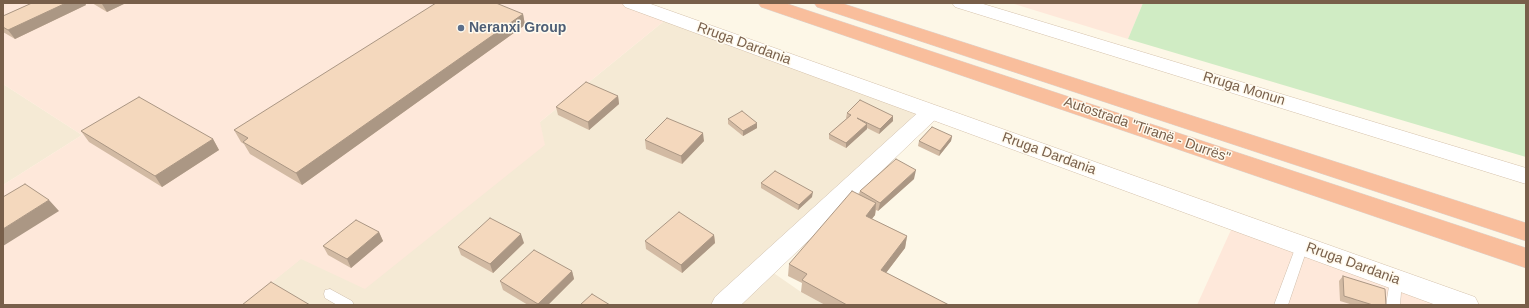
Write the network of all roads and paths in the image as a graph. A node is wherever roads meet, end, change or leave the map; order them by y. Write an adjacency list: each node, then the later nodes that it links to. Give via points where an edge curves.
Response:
1 (631, 3): 5 (main road, Rruga Dardania)
2 (767, 3): 9 (highway, Autostrada "Tiranë - Durrës")
3 (823, 3): 7 (highway, Autostrada "Tiranë - Durrës")
4 (961, 3): 6 (main road, Rruga Monun)
5 (931, 112): 8 (main road, Rruga Dardania); 13 (main road)
6 (1526, 176)
7 (1526, 232)
8 (1302, 246): 10 (main road, Rruga Dardania); 14 (lane)
9 (1526, 258)
10 (1396, 280): 15 (lane); 16 (main road, Rruga Dardania)
11 (330, 294): 12 (lane)
12 (347, 305)
13 (724, 305)
14 (1281, 305)
15 (1393, 305)
16 (1466, 305)

